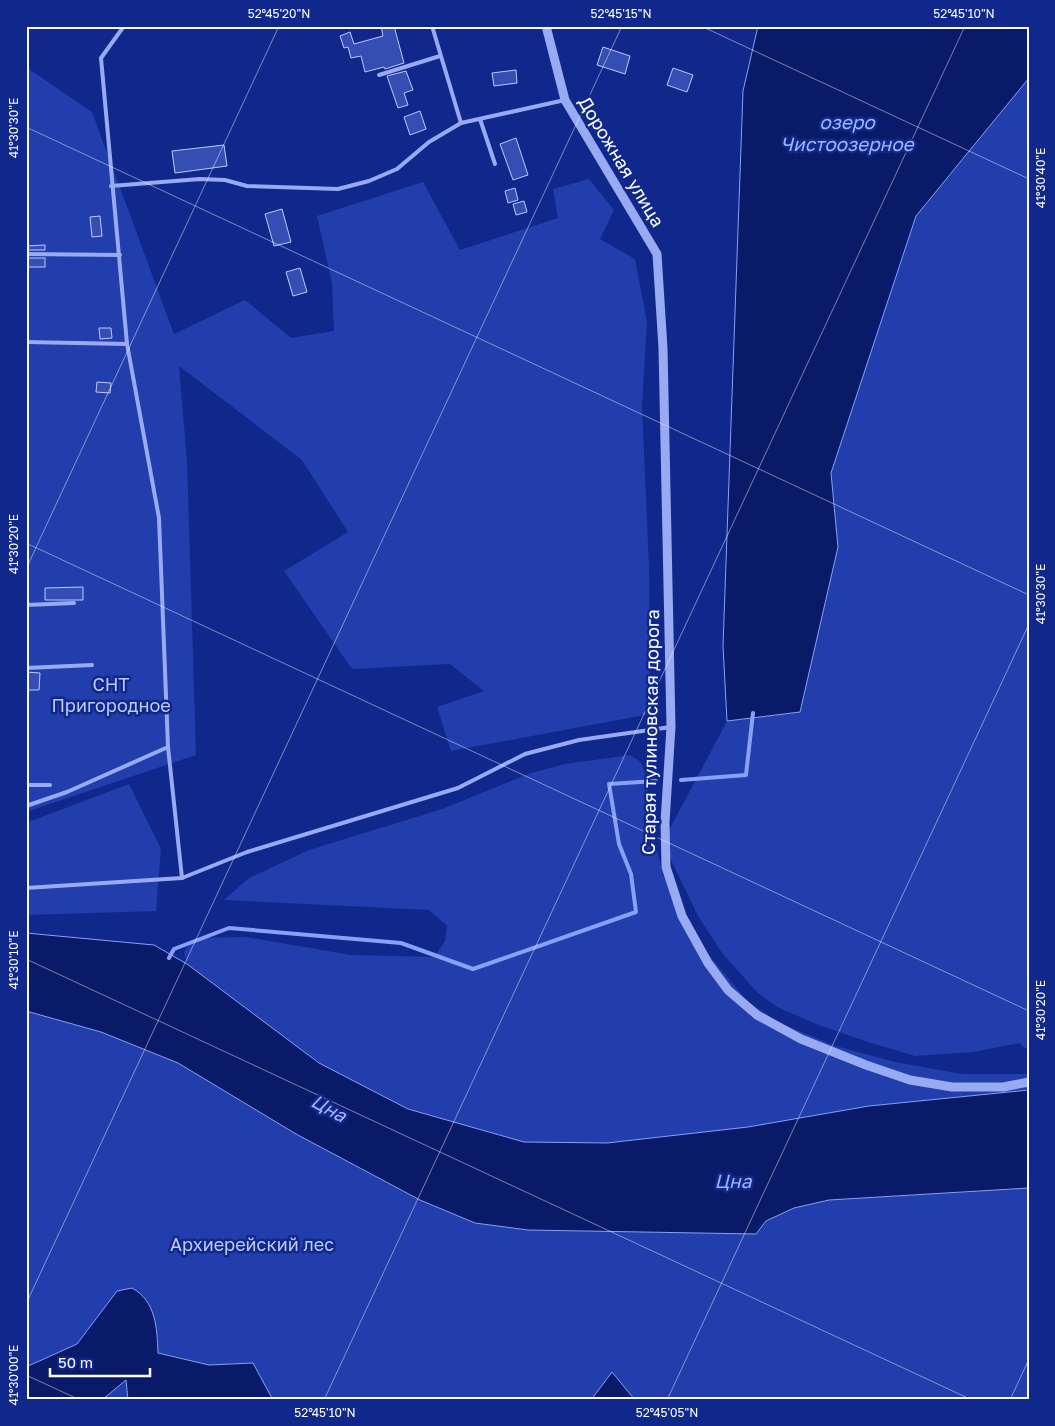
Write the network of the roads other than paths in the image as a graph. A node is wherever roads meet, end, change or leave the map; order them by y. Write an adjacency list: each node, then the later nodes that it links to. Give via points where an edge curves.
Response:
1 (124, 26): 10 (lane, via 101,58)
2 (432, 26): 4 (lane)
3 (546, 26): 6 (street, Дорожная улица)
4 (440, 56): 5 (lane); 8 (lane)
5 (379, 75)
6 (564, 100): 7 (lane); 12 (street, Дорожная улица)
7 (480, 119): 8 (lane); 9 (lane)
8 (462, 123): 10 (lane, via 429,142 397,169 369,181 338,188 247,186 200,178)
9 (495, 164)
10 (112, 186): 13 (lane)
11 (26, 254): 13 (lane)
12 (657, 254): 20 (street, Старая тулиновская дорога, via 663,348)
13 (120, 255): 15 (lane)
14 (26, 342): 15 (lane)
15 (127, 344): 21 (lane, via 159,518)
16 (74, 604): 17 (lane)
17 (26, 605)
18 (92, 666): 19 (lane)
19 (26, 668)
20 (672, 727): 25 (lane, via 579,740 525,754 458,788 247,852); 27 (street, Старая тулиновская дорога, via 665,822 666,867 682,916 708,963 728,990 757,1015 787,1032 910,1080 952,1087 1003,1087)
21 (168, 747): 24 (lane); 25 (lane)
22 (26, 785): 23 (lane)
23 (50, 785)
24 (26, 806)
25 (182, 878): 26 (lane)
26 (26, 888)
27 (1029, 1082)

